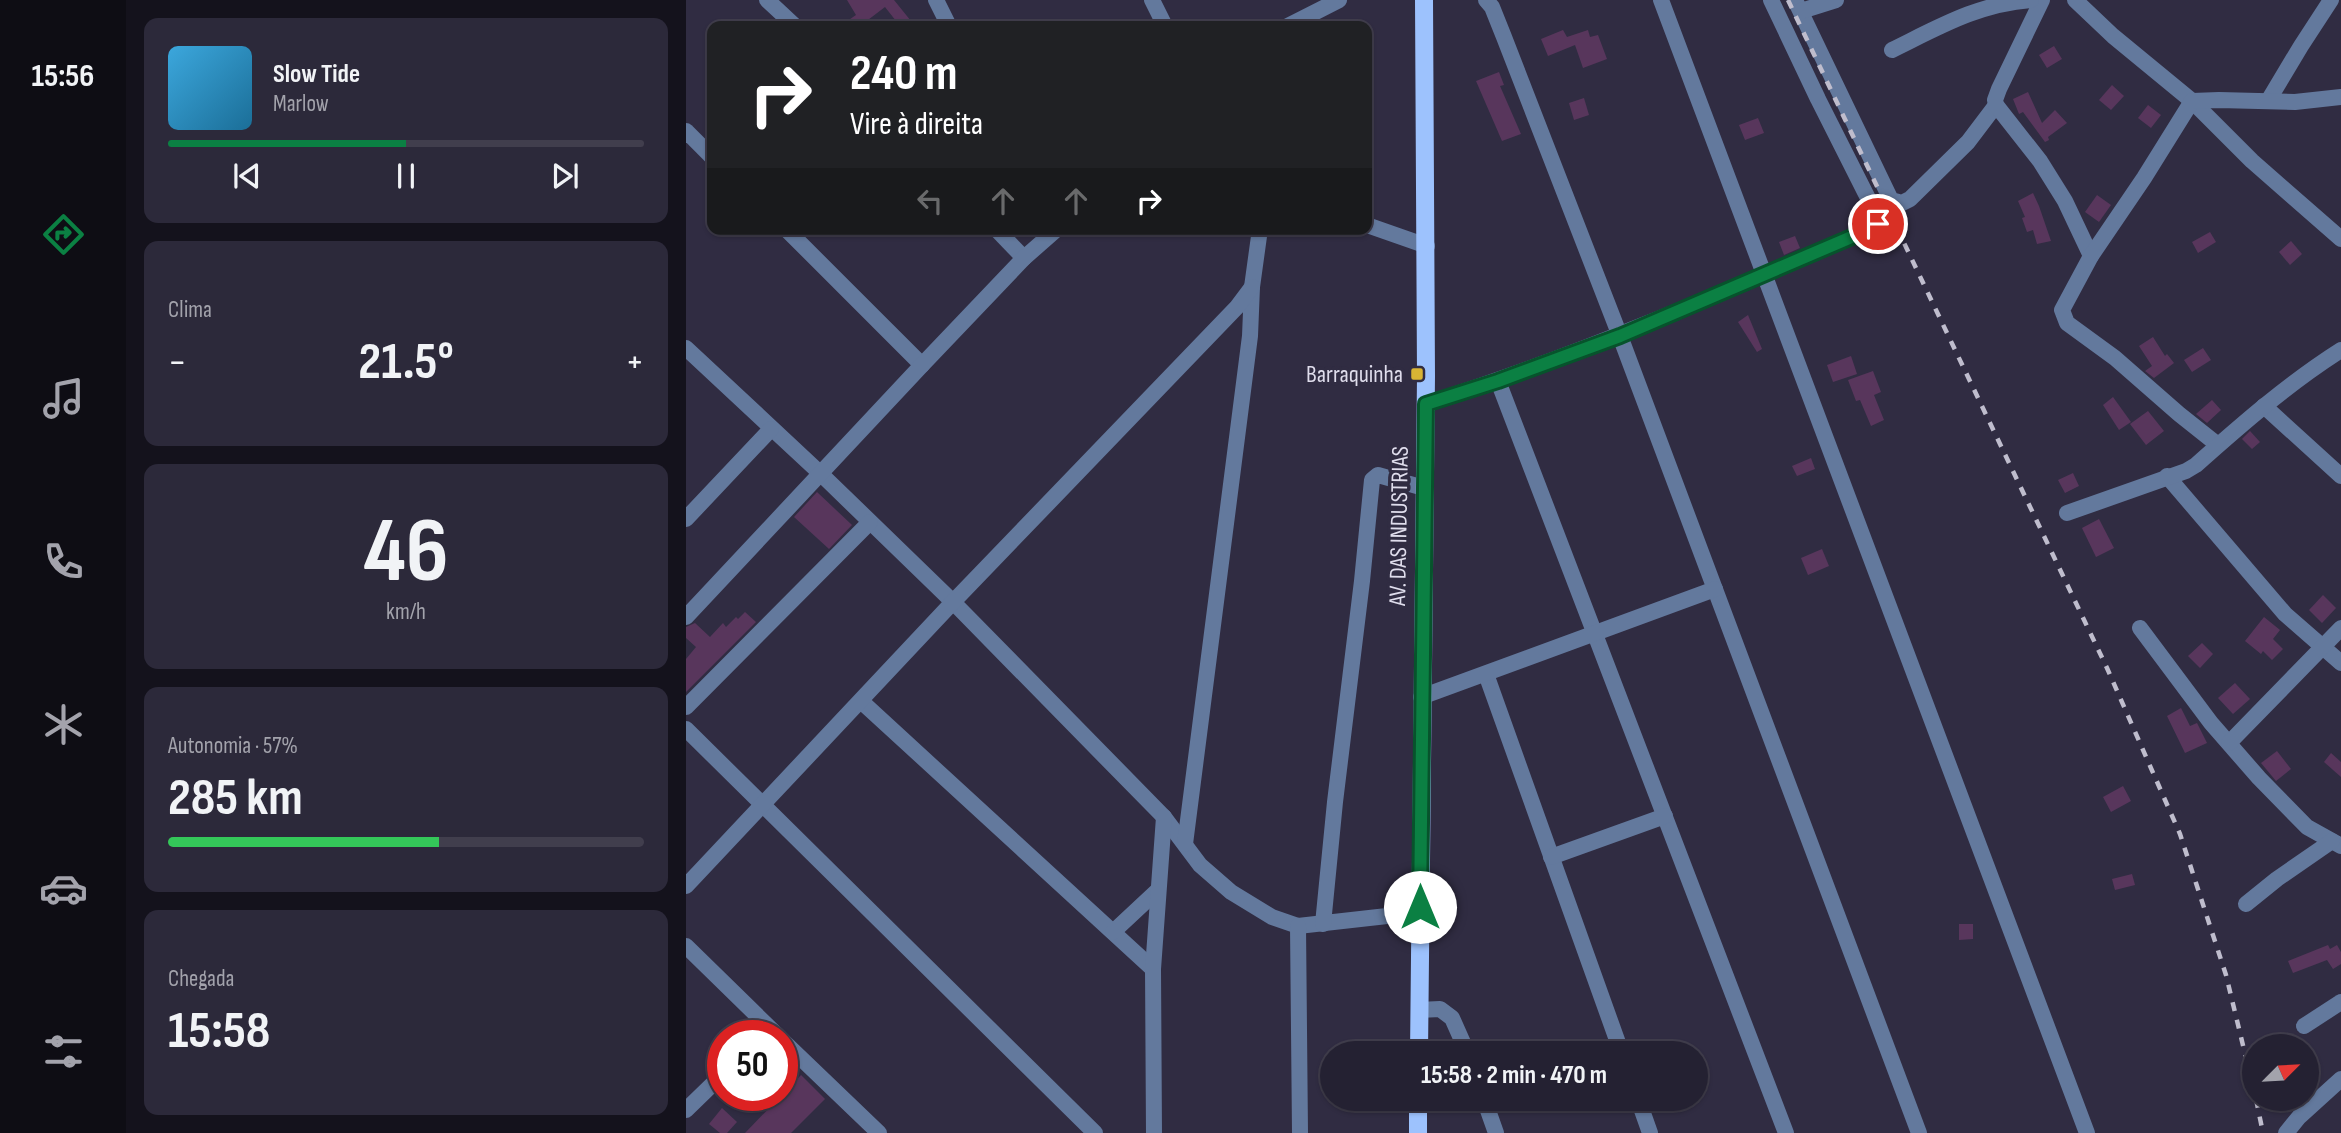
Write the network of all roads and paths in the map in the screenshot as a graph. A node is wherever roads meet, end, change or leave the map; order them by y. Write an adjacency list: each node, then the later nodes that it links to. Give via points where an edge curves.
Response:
1 (767, 0): 15 (street)
2 (936, 0): 16 (street)
3 (1152, 0): 17 (street)
4 (1424, 0): 32 (main road, AV. DAS INDUSTRIAS)
5 (1486, 0): 37 (street)
6 (1661, 0): 35 (street)
7 (1772, 0): 35 (street, via 1878,224)
8 (1836, 0): 14 (street)
9 (2031, 0): 19 (street, via 1987,7)
10 (2042, 0): 23 (street)
11 (2075, 0): 21 (street)
12 (2331, 0): 22 (street)
13 (1331, 2): 18 (street)
14 (1798, 6): 23 (street, via 1891,200 1902,203 1910,199 1968,142)
15 (790, 21)
16 (946, 21)
17 (1162, 21)
18 (1297, 21)
19 (1892, 50)
20 (2341, 97): 22 (street)
21 (2192, 101): 22 (street); 31 (street); 33 (street)
22 (2268, 101)
23 (1996, 104): 33 (street, via 2065,201)
24 (686, 131): 25 (street)
25 (707, 152)
26 (1372, 227): 32 (street)
27 (792, 235): 40 (street)
28 (1002, 235): 34 (street)
29 (1049, 235): 34 (street)
30 (1259, 235): 36 (street)
31 (2341, 239)
32 (1427, 246): 42 (main road, AV. DAS INDUSTRIAS)
33 (2091, 256): 45 (street, via 2062,310 2067,323)
34 (1024, 258): 40 (street)
35 (1765, 274): 37 (street); 105 (street)
36 (1252, 287): 54 (street); 71 (street, via 1250,336)
37 (1620, 336): 41 (street); 53 (street)
38 (686, 348): 44 (street)
39 (2341, 349): 43 (street)
40 (922, 365): 46 (street)
41 (1498, 381): 42 (street); 58 (street)
42 (1426, 404): 49 (main road, AV. DAS INDUSTRIAS)
43 (2263, 406): 45 (street); 48 (street)
44 (771, 429): 46 (street); 51 (street)
45 (2218, 445): 47 (street, via 2186,471)
46 (821, 474): 52 (street); 55 (street)
47 (2167, 476): 50 (street); 59 (street, via 2285,614)
48 (2341, 476)
49 (1424, 488): 62 (main road, AV. DAS INDUSTRIAS); 77 (street, via 1378,475 1372,480)
50 (2067, 513)
51 (686, 519)
52 (870, 522): 54 (street); 64 (street)
53 (1714, 589): 58 (street); 104 (street)
54 (953, 602): 63 (street); 69 (street)
55 (686, 617)
56 (2140, 628): 66 (street)
57 (2341, 628): 59 (street)
58 (1594, 633): 61 (street); 68 (street)
59 (2323, 647): 60 (street); 66 (street)
60 (2341, 663)
61 (1486, 674): 62 (street); 72 (street)
62 (1421, 697): 76 (main road, AV. DAS INDUSTRIAS)
63 (862, 702): 67 (street); 79 (street)
64 (686, 707)
65 (686, 729): 67 (street)
66 (2230, 743): 70 (street, via 2307,827)
67 (764, 804): 73 (street); 97 (street)
68 (1665, 816): 72 (street); 103 (street)
69 (1164, 817): 71 (street); 74 (street)
70 (2337, 843): 75 (street, via 2277,879)
71 (1185, 844): 78 (street, via 1200,865 1231,892 1272,917)
72 (1551, 857): 88 (street)
73 (686, 887)
74 (1158, 890): 79 (street); 81 (street)
75 (2246, 904)
76 (1420, 907): 77 (street, via 1396,915); 83 (main road, AV. DAS INDUSTRIAS)
77 (1323, 924): 78 (street)
78 (1298, 926): 99 (street)
79 (1113, 932): 81 (street)
80 (686, 946): 84 (street)
81 (1153, 969): 98 (street)
82 (2341, 1002): 85 (street)
83 (1419, 1010): 86 (main road, AV. DAS INDUSTRIAS); 87 (street, via 1440,1009 1452,1018)
84 (757, 1020)
85 (2304, 1026)
86 (1419, 1041)
87 (1462, 1041)
88 (1617, 1041)
89 (798, 1055): 96 (street)
90 (2341, 1079): 106 (street)
91 (707, 1090): 92 (street)
92 (686, 1110)
93 (1418, 1111): 100 (main road)
94 (1488, 1111): 101 (street)
95 (1642, 1111): 102 (street)
96 (879, 1133)
97 (1095, 1133)
98 (1154, 1133)
99 (1300, 1133)
100 (1418, 1133)
101 (1496, 1133)
102 (1650, 1133)
103 (1786, 1133)
104 (1919, 1133)
105 (2087, 1133)
106 (2286, 1133)

